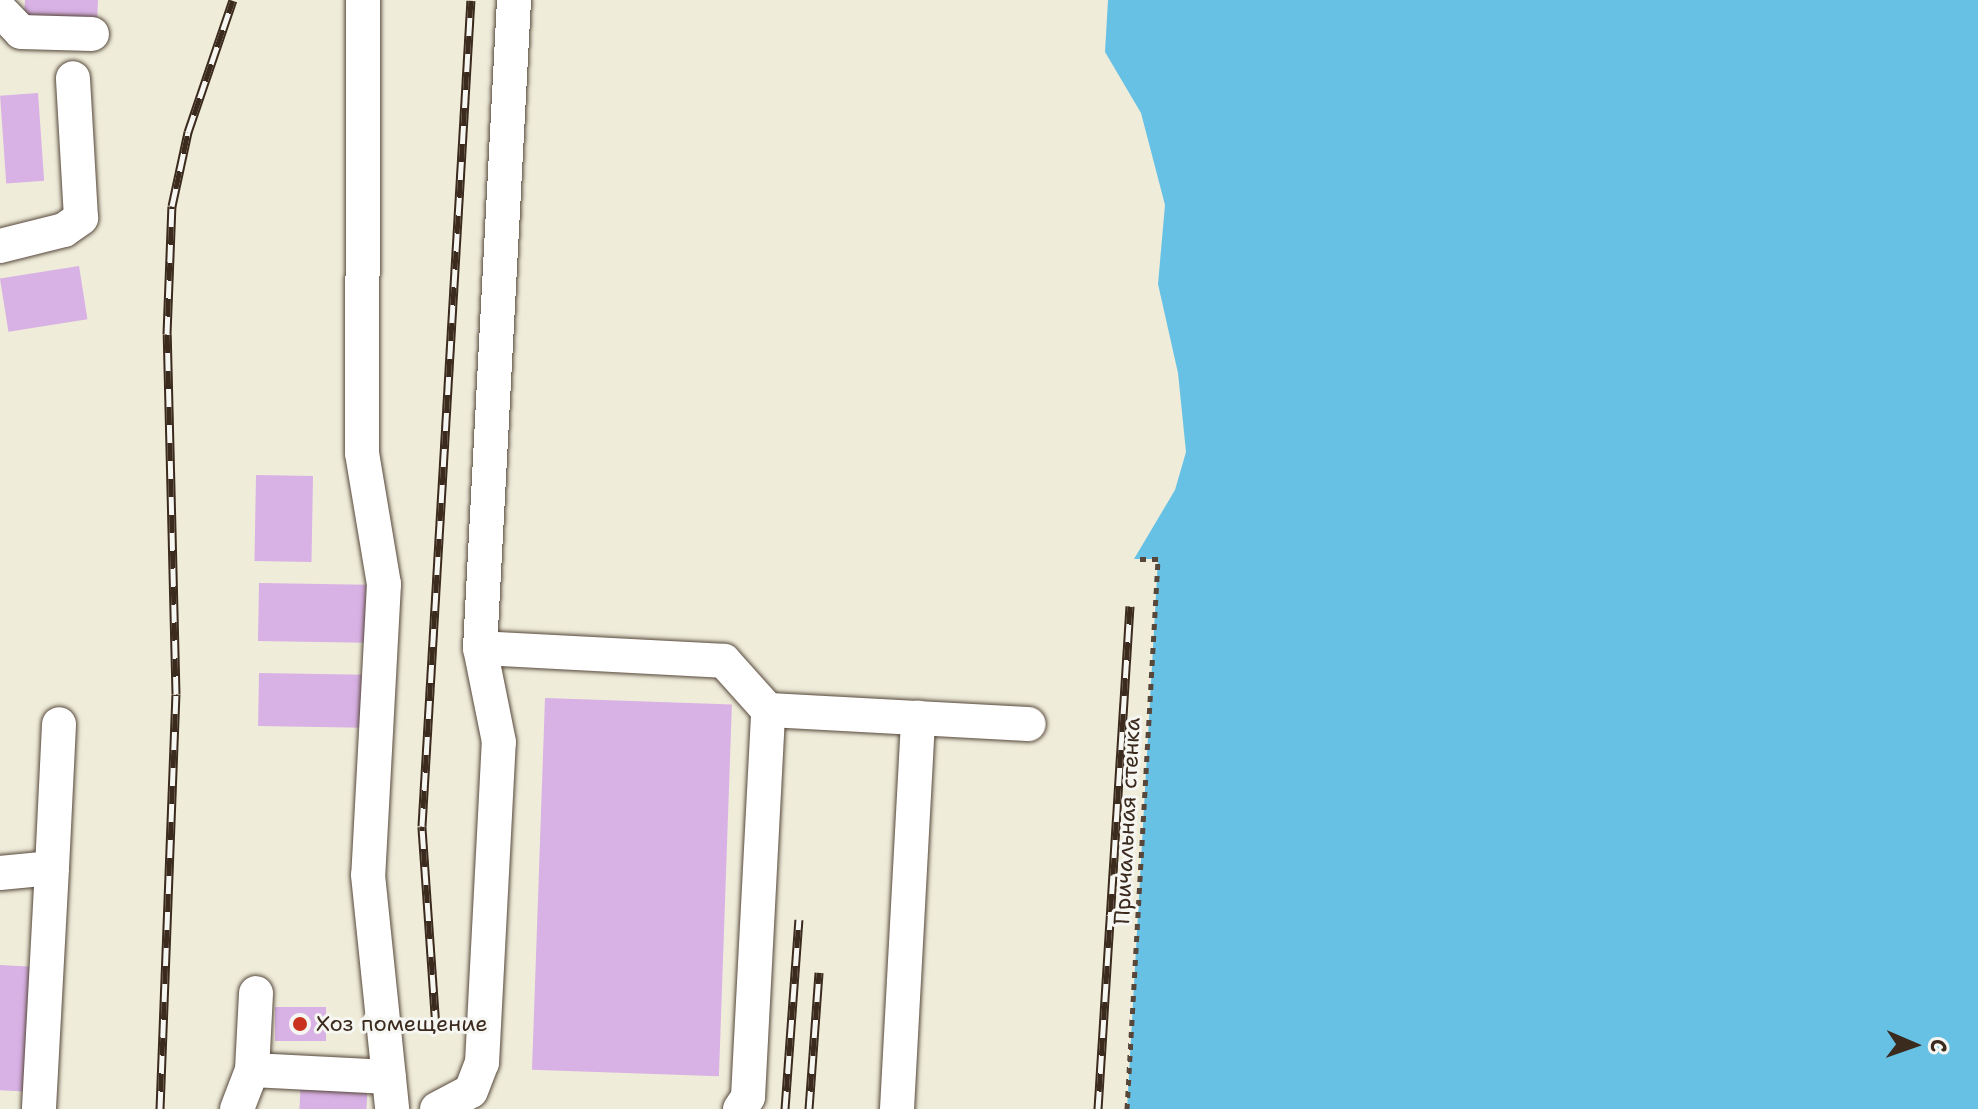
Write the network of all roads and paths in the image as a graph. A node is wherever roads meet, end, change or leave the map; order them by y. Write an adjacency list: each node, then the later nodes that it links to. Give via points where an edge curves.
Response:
1 (363, 0): 17 (lane, via 362,453 384,584 368,875)
2 (514, 0): 8 (lane)
3 (0, 10): 4 (lane, via 21,32)
4 (92, 34)
5 (73, 78): 6 (lane, via 81,218 64,230)
6 (0, 246)
7 (1134, 559): 23 (path, Причальная стенка, via 1158,559)
8 (480, 648): 9 (lane, via 724,661); 20 (lane, via 499,742 482,1063 471,1091)
9 (768, 710): 10 (lane); 21 (lane, via 748,1097)
10 (918, 718): 12 (lane); 22 (lane)
11 (59, 724): 13 (lane)
12 (1029, 724)
13 (52, 868): 14 (lane); 18 (lane)
14 (0, 873)
15 (256, 993): 16 (lane)
16 (252, 1070): 17 (lane); 19 (lane)
17 (390, 1093)
18 (39, 1109)
19 (237, 1109)
20 (437, 1109)
21 (740, 1109)
22 (897, 1109)
23 (1127, 1109)

